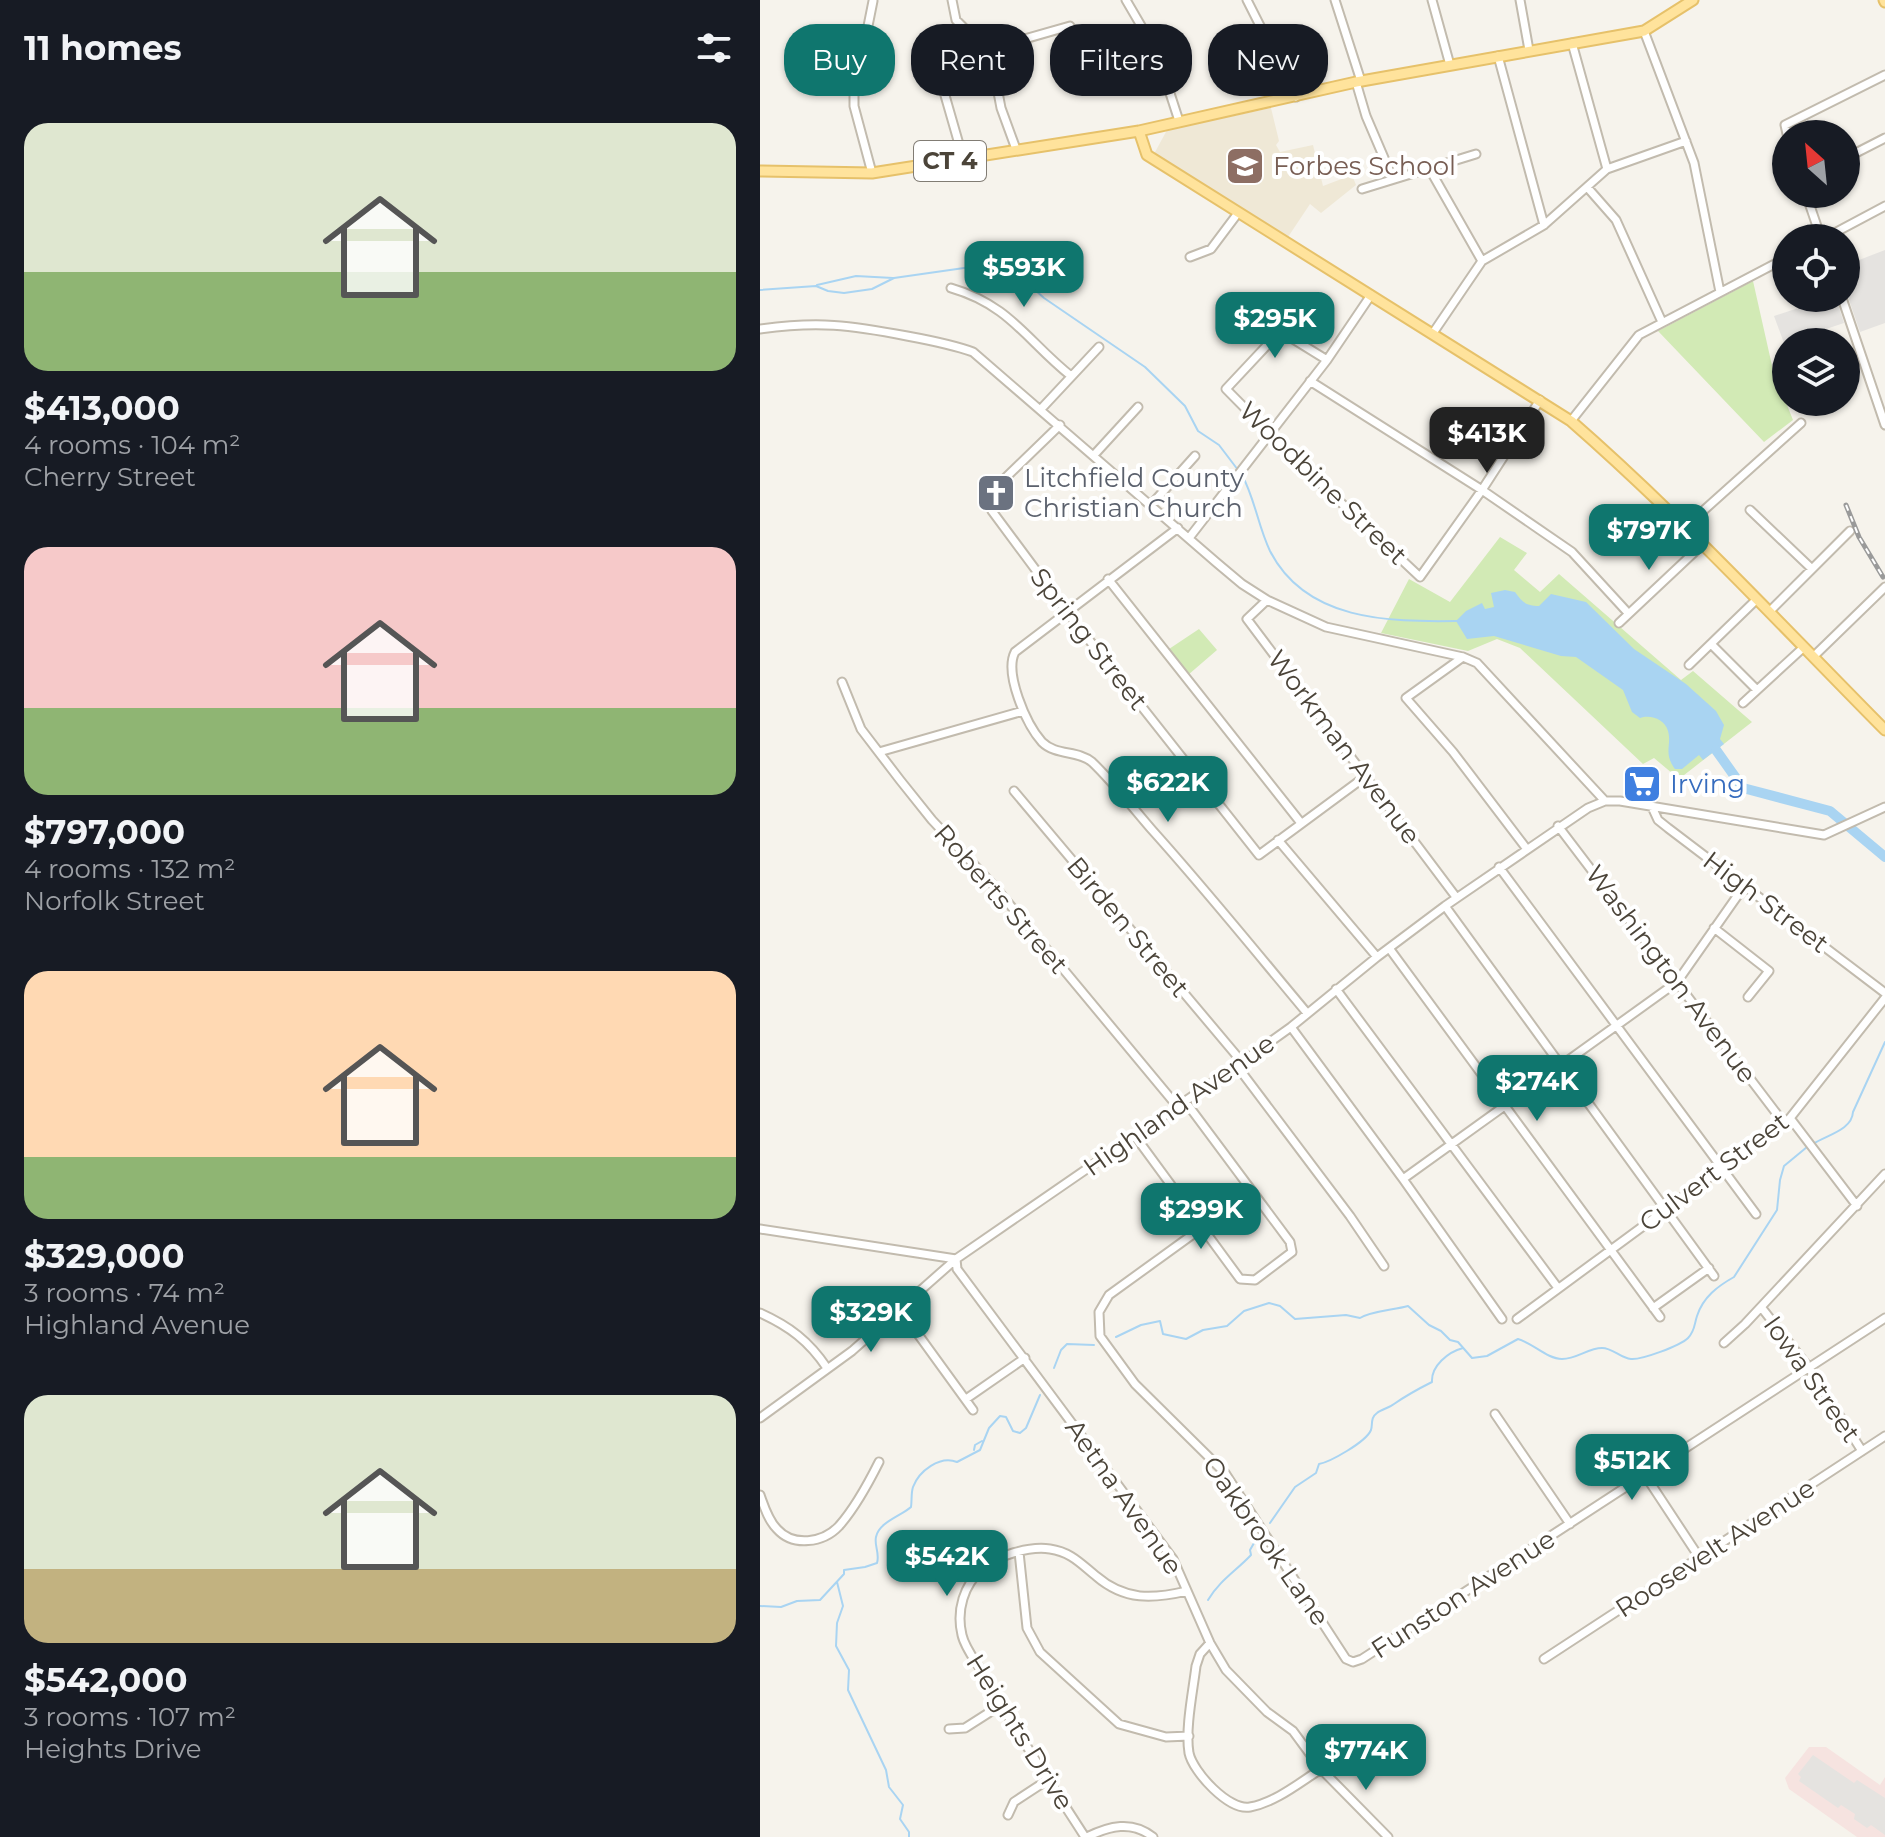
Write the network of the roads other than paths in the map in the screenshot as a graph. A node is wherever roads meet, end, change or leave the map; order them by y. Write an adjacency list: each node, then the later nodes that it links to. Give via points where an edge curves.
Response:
1 (952, 0): 9 (street)
2 (1126, 0): 21 (street, via 1157,53)
3 (1247, 0): 19 (street)
4 (1335, 0): 16 (street)
5 (1432, 0): 14 (street)
6 (1520, 0): 12 (street)
7 (1693, 0): 10 (main road, CT 4)
8 (873, 1): 32 (street, via 854,96)
9 (960, 24)
10 (1644, 31): 11 (main road, CT 4); 24 (street)
11 (1572, 43): 12 (main road, CT 4); 30 (street)
12 (1529, 50): 13 (main road, CT 4)
13 (1498, 56): 14 (main road, CT 4); 39 (street)
14 (1450, 65): 16 (main road, CT 4)
15 (1885, 75): 20 (street)
16 (1358, 82): 19 (main road, CT 4); 33 (street)
17 (945, 96): 28 (street)
18 (999, 96): 25 (street)
19 (1296, 97): 21 (main road, CT 4)
20 (1795, 120)
21 (1179, 121): 22 (main road, CT 4)
22 (1139, 131): 25 (main road, CT 4); 37 (main road, via 1147,155)
23 (1885, 138): 26 (street)
24 (1686, 141): 30 (street); 44 (street)
25 (1016, 149): 28 (main road, CT 4)
26 (1860, 151)
27 (1476, 154): 29 (street)
28 (963, 158): 32 (main road, CT 4)
29 (1429, 168): 33 (street); 41 (street)
30 (1607, 169): 34 (street)
31 (760, 171): 32 (main road, CT 4)
32 (872, 173)
33 (1393, 179): 35 (street)
34 (1587, 187): 39 (street); 47 (street, via 1616,220)
35 (1362, 189)
36 (1885, 206): 38 (street)
37 (1238, 213): 40 (street, via 1211,249); 45 (main road)
38 (1850, 224)
39 (1544, 225): 41 (street)
40 (1190, 257)
41 (1482, 261): 49 (street)
42 (1772, 266): 44 (street)
43 (951, 288): 52 (street, via 993,304)
44 (1720, 292): 47 (street)
45 (1371, 295): 49 (main road); 51 (street)
46 (1847, 312): 60 (street)
47 (1662, 322): 57 (street, via 1639,335)
48 (760, 329): 56 (street, via 824,323 862,326 954,345 980,357)
49 (1433, 333): 54 (main road)
50 (1099, 347): 52 (street)
51 (1327, 360): 53 (street); 61 (street, Woodbine Street, via 1285,334 1272,340 1226,389)
52 (1071, 376): 56 (street)
53 (1310, 381): 61 (street); 64 (street)
54 (1540, 400): 57 (main road); 64 (street)
55 (1138, 407): 62 (street)
56 (1041, 409): 59 (street)
57 (1571, 421): 68 (main road)
58 (1801, 423): 68 (street)
59 (1060, 425): 62 (street); 77 (street, Spring Street, via 990,499 992,511)
60 (1885, 425)
61 (1270, 433): 64 (street, Woodbine Street, via 1420,577); 70 (street)
62 (1094, 455): 65 (street)
63 (1195, 456): 65 (street)
64 (1482, 490): 79 (street, via 1572,552)
65 (1151, 505): 67 (street)
66 (1750, 510): 72 (street)
67 (1178, 528): 70 (street); 73 (street)
68 (1684, 528): 71 (main road)
69 (1850, 531): 72 (street)
70 (1189, 538): 75 (street)
71 (1702, 545): 76 (main road); 79 (street)
72 (1812, 569): 78 (street)
73 (1108, 579): 77 (street); 97 (street)
74 (1885, 587): 84 (street)
75 (1267, 600): 83 (street, via 1326,627); 92 (street, Workman Avenue, via 1247,619)
76 (1756, 600): 78 (main road); 81 (street)
77 (1067, 612): 89 (street, via 1022,646 1011,661); 99 (street, Spring Street, via 1259,855)
78 (1769, 612): 82 (main road)
79 (1628, 613): 80 (street)
80 (1619, 623)
81 (1711, 644): 85 (street); 87 (street)
82 (1804, 647): 84 (main road); 87 (street)
83 (1463, 657): 94 (street, via 1477,663); 100 (street, via 1406,698)
84 (1813, 657): 90 (main road)
85 (1689, 665)
86 (842, 682): 91 (street, Roberts Street, via 861,729)
87 (1757, 690): 88 (street)
88 (1743, 703)
89 (1023, 711): 91 (street); 112 (street, via 1043,743 1089,760)
90 (1885, 730)
91 (879, 752): 119 (street, Roberts Street)
92 (1366, 776): 97 (street); 103 (street, Workman Avenue)
93 (1014, 791): 115 (street, Birden Street)
94 (1605, 801): 95 (street); 98 (street, Highland Avenue)
95 (1652, 807): 96 (street, via 1824,835); 102 (street, High Street, via 1658,820)
96 (1885, 807)
97 (1301, 823): 99 (street)
98 (1558, 826): 100 (street, Highland Avenue); 108 (street, Washington Avenue)
99 (1278, 840): 107 (street)
100 (1526, 848): 101 (street, Highland Avenue)
101 (1499, 867): 103 (street, Highland Avenue); 113 (street)
102 (1745, 885): 105 (street); 110 (street, High Street)
103 (1456, 897): 104 (street, Highland Avenue)
104 (1445, 906): 106 (street, Highland Avenue); 116 (street)
105 (1714, 928): 108 (street); 111 (street, via 1769,971)
106 (1389, 948): 107 (street, Highland Avenue); 118 (street)
107 (1377, 957): 109 (street, Highland Avenue)
108 (1677, 982): 113 (street); 120 (street, Washington Avenue)
109 (1336, 989): 112 (street, Highland Avenue); 122 (street)
110 (1885, 995): 120 (street, Culvert Street)
111 (1748, 997)
112 (1307, 1013): 114 (street, Highland Avenue)
113 (1617, 1026): 116 (street); 123 (street)
114 (1291, 1027): 115 (street, Highland Avenue); 125 (street)
115 (1239, 1064): 117 (street, Highland Avenue); 133 (street, Birden Street)
116 (1561, 1066): 118 (street); 127 (street)
117 (1185, 1101): 119 (street, Highland Avenue); 129 (street, via 1290,1242 1292,1252 1255,1280 1240,1279)
118 (1504, 1105): 122 (street); 131 (street)
119 (1177, 1106): 121 (street, Highland Avenue)
120 (1787, 1120): 123 (street, Culvert Street); 126 (street, Washington Avenue)
121 (1135, 1136): 129 (street); 132 (street, Highland Avenue)
122 (1452, 1142): 125 (street); 134 (street)
123 (1721, 1167): 127 (street, Culvert Street); 128 (street)
124 (1885, 1174): 126 (street)
125 (1403, 1179): 141 (street)
126 (1857, 1206): 135 (street)
127 (1665, 1208): 131 (street, Culvert Street); 137 (street, via 1712,1272)
128 (1756, 1214)
129 (1203, 1227): 161 (street, Oakbrook Lane, via 1109,1295 1099,1312 1100,1336 1135,1384 1225,1473 1346,1659)
130 (760, 1229): 132 (street)
131 (1610, 1249): 134 (street, Culvert Street); 137 (street)
132 (956, 1259): 136 (street, Highland Avenue); 144 (street, Aetna Avenue, via 957,1269)
133 (1384, 1266)
134 (1558, 1288): 142 (street, Culvert Street)
135 (1761, 1307): 143 (street); 146 (street, Iowa Street)
136 (899, 1308): 145 (street, Highland Avenue); 147 (street)
137 (1653, 1308): 139 (street)
138 (760, 1313): 145 (street, via 793,1329)
139 (1660, 1317)
140 (1885, 1318): 146 (street, Funston Avenue)
141 (1502, 1319)
142 (1517, 1319)
143 (1724, 1343)
144 (1025, 1358): 147 (street); 159 (street, Aetna Avenue, via 1173,1559)
145 (827, 1368): 150 (street, Highland Avenue)
146 (1809, 1368): 152 (street, Iowa Street); 154 (street, Funston Avenue)
147 (966, 1399): 148 (street)
148 (973, 1410)
149 (1495, 1414): 156 (street)
150 (760, 1418)
151 (1885, 1436): 152 (street, Roosevelt Avenue)
152 (1862, 1451): 158 (street, Roosevelt Avenue)
153 (879, 1462): 155 (street, via 838,1527 814,1541 791,1538 776,1528)
154 (1645, 1475): 156 (street, Funston Avenue); 158 (street)
155 (760, 1495)
156 (1570, 1524): 161 (street, Funston Avenue)
157 (1019, 1552): 159 (street, Heights Drive, via 1049,1548 1074,1556 1100,1580 1133,1597); 163 (street, Heights Drive, via 992,1560 970,1580 960,1606 962,1636); 165 (street, via 1027,1628 1040,1652 1119,1724 1166,1737)
158 (1699, 1557): 162 (street, Roosevelt Avenue)
159 (1187, 1591): 160 (street, Aetna Avenue)
160 (1210, 1643): 165 (street, via 1196,1666); 166 (street, Aetna Avenue, via 1236,1683 1293,1731)
161 (1362, 1659)
162 (1544, 1659)
163 (1001, 1705): 164 (street, via 965,1728); 167 (street, Heights Drive)
164 (949, 1729)
165 (1189, 1736): 166 (street, via 1189,1756 1229,1804 1246,1808 1270,1801)
166 (1321, 1769): 171 (street, Aetna Avenue)
167 (1049, 1779): 168 (street, via 1014,1802); 169 (street, Heights Drive)
168 (1008, 1815)
169 (1086, 1837): 170 (street, via 1129,1825)
170 (1153, 1837)
171 (1388, 1837)

